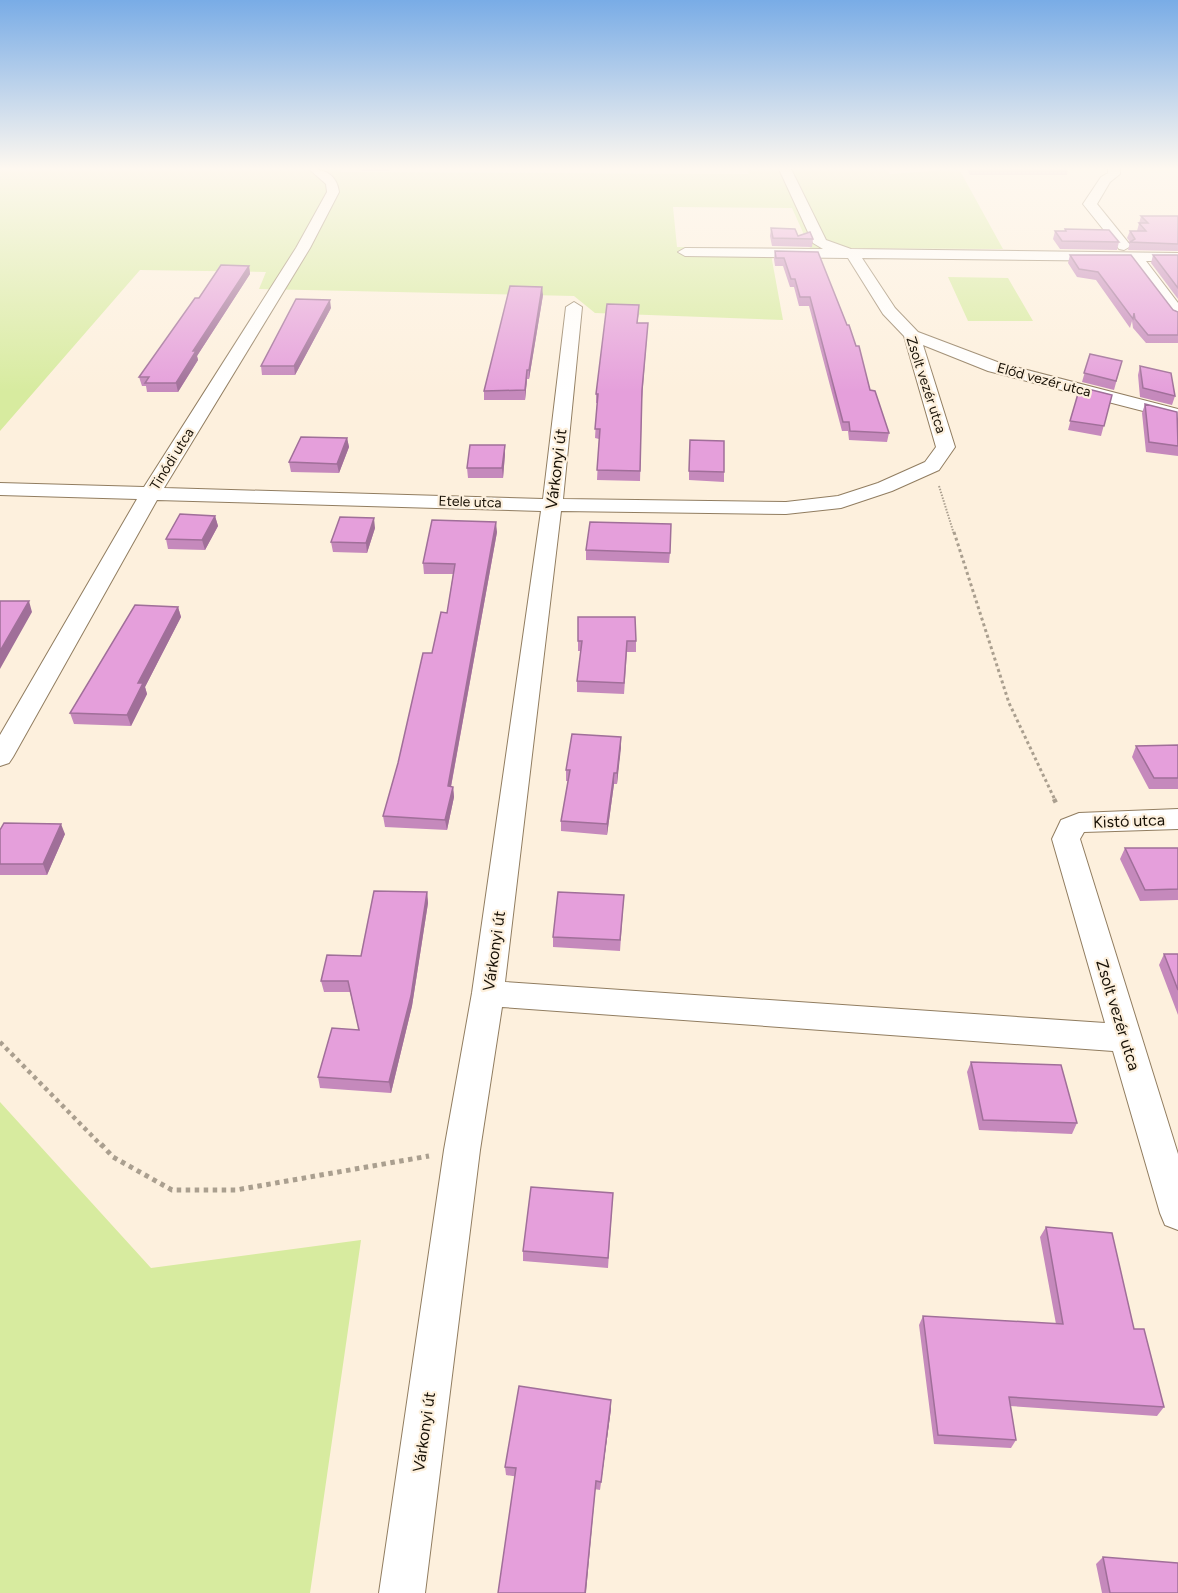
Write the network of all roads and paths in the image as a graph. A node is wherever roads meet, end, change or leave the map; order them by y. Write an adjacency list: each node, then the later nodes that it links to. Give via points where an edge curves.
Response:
1 (305, 243): 18 (street, Tinódi utca)
2 (821, 243): 6 (street)
3 (1123, 243): 4 (street)
4 (1130, 251): 6 (street); 7 (street); 9 (street)
5 (685, 252): 6 (street)
6 (853, 255): 10 (street, Zsolt vezér utca, via 889,311)
7 (1178, 257)
8 (574, 307): 19 (street, Várkonyi út)
9 (1178, 314)
10 (912, 334): 11 (street, Előd vezér utca); 16 (street, Zsolt vezér utca, via 946,447)
11 (969, 357): 12 (street, via 972,369 980,376); 14 (street, Előd vezér utca)
12 (1017, 391)
13 (1071, 405): 15 (street)
14 (1178, 415)
15 (1178, 430)
16 (932, 466): 19 (street, Etele utca, via 841,502 786,508); 21 (path, via 1009,703)
17 (0, 489): 18 (street, Etele utca)
18 (151, 492): 19 (street, Etele utca); 20 (street, Tinódi utca)
19 (552, 505): 23 (street, Várkonyi út)
20 (0, 757)
21 (1070, 818): 22 (street, Kistó utca); 24 (street, Zsolt vezér utca, via 1067,845)
22 (1178, 819)
23 (488, 993): 24 (street); 26 (street, Várkonyi út)
24 (1124, 1038): 27 (street, Zsolt vezér utca)
25 (0, 1042): 26 (path, via 113,1157 172,1190 236,1190)
26 (462, 1150): 28 (street, Várkonyi út)
27 (1178, 1213)
28 (402, 1593)

